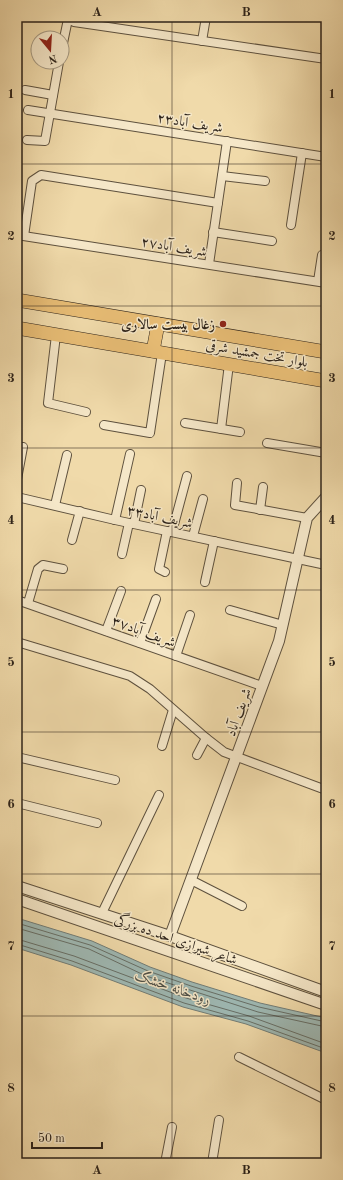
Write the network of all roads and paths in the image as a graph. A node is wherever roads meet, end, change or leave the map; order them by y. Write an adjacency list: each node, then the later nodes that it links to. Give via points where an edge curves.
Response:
1 (206, 17): 4 (street)
2 (66, 18): 3 (street); 4 (street, via 74,22)
3 (64, 30)
4 (202, 41): 5 (street)
5 (326, 59)
6 (58, 70): 8 (street)
7 (25, 90): 8 (street)
8 (53, 95): 10 (street)
9 (28, 110): 10 (street, شریف آباد۲۳)
10 (49, 113): 11 (street, via 45,141); 12 (street, شریف آباد۲۳)
11 (27, 140)
12 (227, 141): 13 (street, شریف آباد۲۳); 15 (street)
13 (302, 153): 14 (street, شریف آباد۲۳); 18 (street)
14 (326, 157)
15 (222, 176): 16 (street); 17 (street)
16 (265, 181)
17 (218, 204): 19 (street); 20 (street, via 41,175 32,181)
18 (291, 225)
19 (213, 232): 21 (street); 23 (street)
20 (20, 235): 23 (street, شریف آباد۲۷)
21 (272, 241)
22 (322, 255): 24 (street)
23 (209, 264): 24 (street, شریف آباد۲۷)
24 (322, 282)
25 (17, 300): 26 (main road, بلوار تخت جمشید شرقی)
26 (158, 324): 29 (main road); 30 (main road, بلوار تخت جمشید شرقی)
27 (17, 328): 28 (main road, بلوار تخت جمشید شرقی)
28 (56, 335): 29 (main road, بلوار تخت جمشید شرقی); 33 (street, via 48,403)
29 (158, 352): 31 (main road, بلوار تخت جمشید شرقی); 35 (street, via 150,433)
30 (326, 352)
31 (229, 364): 32 (main road, بلوار تخت جمشید شرقی); 36 (street)
32 (326, 381)
33 (86, 412)
34 (185, 423): 36 (street)
35 (104, 425)
36 (221, 429): 37 (street)
37 (240, 432)
38 (267, 443): 40 (street)
39 (23, 447): 44 (street)
40 (326, 452)
41 (130, 454): 55 (street)
42 (67, 455): 51 (street)
43 (187, 476): 57 (street)
44 (17, 479)
45 (237, 483): 52 (street, via 235,505)
46 (263, 487): 52 (street)
47 (141, 490): 56 (street)
48 (17, 497): 51 (street, شریف آباد۳۳)
49 (326, 498): 54 (street)
50 (203, 499): 58 (street)
51 (55, 505): 53 (street, شریف آباد۳۳)
52 (260, 510): 54 (street)
53 (80, 511): 55 (street, شریف آباد۳۳); 59 (street)
54 (307, 518): 62 (street, شریف آباد)
55 (115, 520): 56 (street, شریف آباد۳۳)
56 (131, 523): 57 (street, شریف آباد۳۳); 61 (street)
57 (170, 532): 58 (street, شریف آباد۳۳); 65 (street, via 158,569)
58 (193, 536): 60 (street, شریف آباد۳۳)
59 (72, 540)
60 (214, 541): 62 (street, شریف آباد۳۳); 66 (street)
61 (122, 554)
62 (298, 559): 63 (street, شریف آباد۳۳); 73 (street, شریف آباد)
63 (326, 565)
64 (63, 569): 70 (street, via 43,565 38,569)
65 (165, 572)
66 (205, 582)
67 (121, 590): 74 (street)
68 (156, 599): 76 (street)
69 (17, 600): 70 (street, شریف آباد۳۷)
70 (28, 603): 74 (street, شریف آباد۳۷)
71 (230, 610): 73 (street)
72 (190, 615): 77 (street)
73 (282, 625): 78 (street, شریف آباد, via 279,641)
74 (106, 631): 76 (street, شریف آباد۳۷)
75 (17, 642): 79 (street, via 130,676 150,689)
76 (140, 643): 77 (street, شریف آباد۳۷)
77 (176, 656): 78 (street, شریف آباد۳۷)
78 (262, 686): 83 (street, شریف آباد)
79 (173, 710): 80 (street); 81 (street)
80 (206, 738): 82 (street); 83 (street, via 224,752)
81 (162, 746)
82 (197, 756)
83 (237, 756): 86 (street); 90 (street, شریف آباد)
84 (17, 757): 85 (street)
85 (115, 780)
86 (326, 790)
87 (159, 795): 94 (street)
88 (17, 803): 89 (street)
89 (97, 823)
90 (191, 880): 93 (street); 95 (street, شریف آباد)
91 (17, 886): 94 (street)
92 (17, 898): 97 (street, شاعر شیرازی احد ده بزرگی)
93 (242, 906)
94 (102, 913): 95 (street)
95 (170, 936): 96 (street)
96 (326, 992)
97 (326, 1005)
98 (240, 1057): 99 (street)
99 (326, 1100)
100 (219, 1120): 103 (street)
101 (172, 1127): 102 (street)
102 (165, 1163)
103 (212, 1163)

